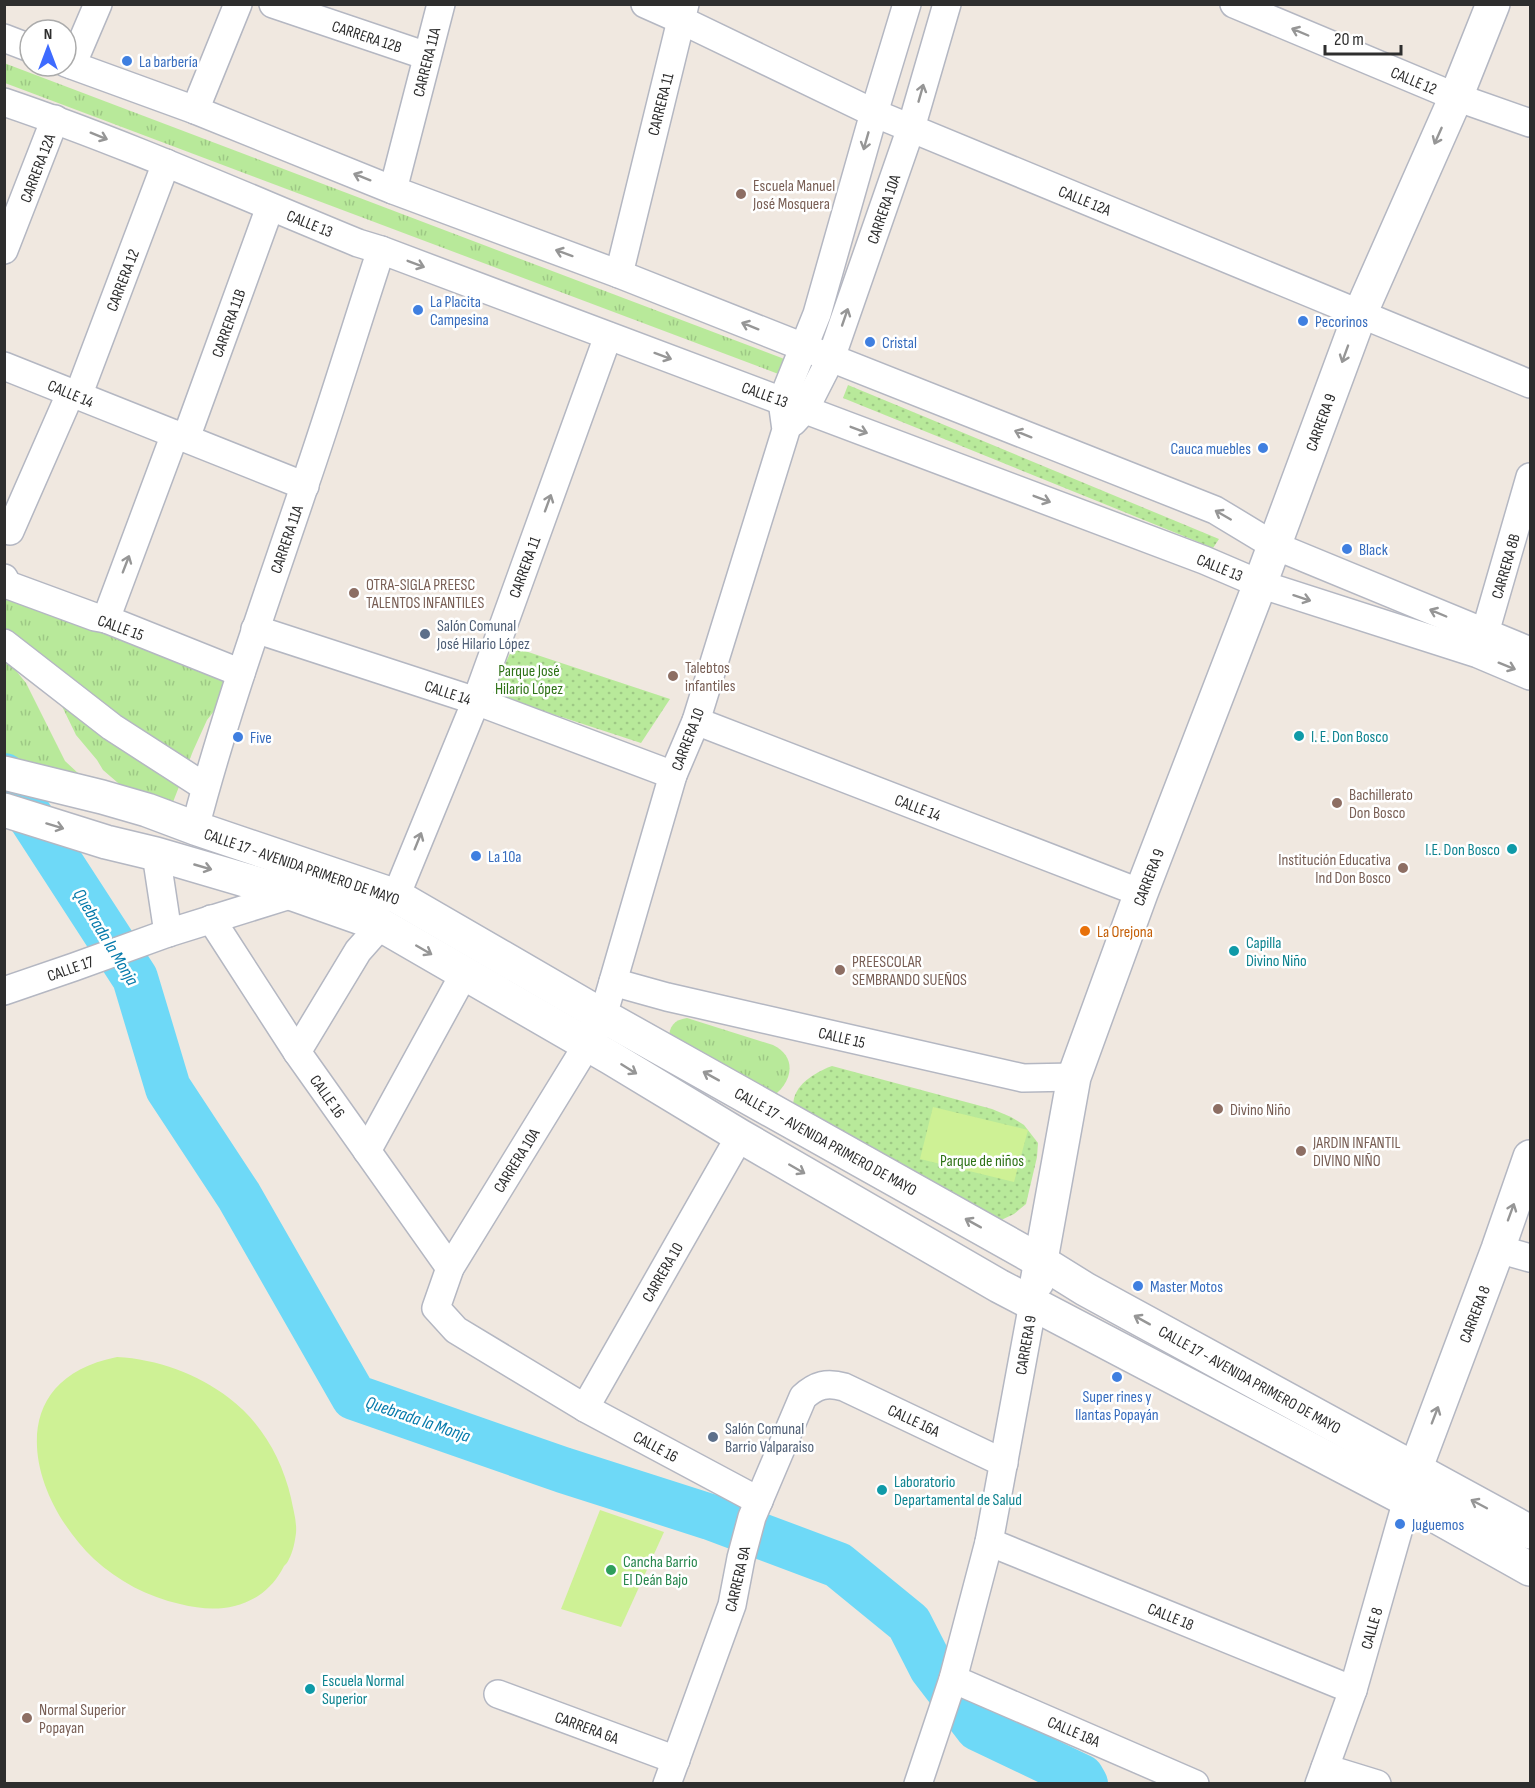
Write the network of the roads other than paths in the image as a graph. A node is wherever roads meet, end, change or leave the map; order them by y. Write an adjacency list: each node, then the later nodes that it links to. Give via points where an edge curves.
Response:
1 (98, 4): 12 (street)
2 (238, 4): 17 (street)
3 (273, 4): 10 (street, CARRERA 12B)
4 (441, 4): 13 (street, CARRERA 11A)
5 (645, 4): 11 (street, CALLE 12A)
6 (907, 4): 18 (street, CARRERA 10A)
7 (947, 4): 21 (street, CARRERA 10A, one-way to 7)
8 (1233, 4): 15 (street, CALLE 12, one-way to 8)
9 (1493, 4): 15 (main road, CARRERA 9)
10 (304, 10): 13 (street, CARRERA 12B)
11 (683, 12): 18 (street, CALLE 12A); 27 (street, CARRERA 11)
12 (78, 45)
13 (427, 56): 23 (street, CARRERA 11A)
14 (78, 67): 17 (street, CALLE 13)
15 (1456, 97): 20 (street, CALLE 12); 28 (main road, CARRERA 9, one-way to 28)
16 (4, 102): 19 (street, CALLE 13)
17 (195, 110): 23 (street, CALLE 13, one-way to 17)
18 (874, 113): 21 (street, CALLE 12A); 30 (street, CARRERA 10A, one-way to 30)
19 (56, 119): 22 (street, CALLE 13, one-way to 22); 25 (street, CARRERA 12A)
20 (1530, 123)
21 (911, 128): 28 (street, CALLE 12A); 31 (street, CARRERA 10A, one-way to 21)
22 (166, 163): 24 (street, CALLE 13); 34 (street, CARRERA 12)
23 (393, 190): 27 (street, CALLE 13, one-way to 23)
24 (270, 207): 26 (street, CALLE 13); 36 (street, CARRERA 11B)
25 (4, 250)
26 (381, 250): 29 (street, CALLE 13, one-way to 29); 38 (street, CARRERA 11A)
27 (619, 274): 30 (street, CALLE 13, one-way to 27)
28 (1360, 314): 33 (street, CALLE 12A); 40 (main road, CARRERA 9, one-way to 40)
29 (608, 336): 35 (street, CALLE 13, one-way to 35); 50 (street, CARRERA 11, one-way to 29)
30 (805, 347): 31 (street, CALLE 13); 35 (street, CARRERA 10A)
31 (831, 358): 35 (street, CARRERA 10A); 40 (street, CALLE 13, one-way to 31, via 1215,510)
32 (4, 366): 34 (street, CALLE 14)
33 (1530, 384)
34 (74, 394): 36 (street, CALLE 14); 39 (street, CARRERA 12)
35 (794, 405): 42 (street, CALLE 13, one-way to 42); 51 (street, CARRERA 10)
36 (181, 436): 38 (street, CALLE 14); 43 (street, CARRERA 11B, one-way to 36)
37 (1530, 477): 46 (street, CARRERA 8B)
38 (305, 486): 44 (street, CARRERA 11A)
39 (6, 536)
40 (1273, 545): 42 (main road, CARRERA 9); 46 (street, CALLE 13, one-way to 40)
41 (4, 578): 43 (street, CALLE 15, via 8,585)
42 (1260, 584): 46 (street, CALLE 13, one-way to 46); 59 (main road, CARRERA 9)
43 (106, 619): 48 (street, CALLE 15)
44 (255, 629): 48 (street, CARRERA 11A); 50 (street, CALLE 14)
45 (4, 643): 54 (street, via 112,727)
46 (1482, 644): 47 (street, CALLE 13); 49 (street, CALLE 13, one-way to 49)
47 (1530, 651)
48 (241, 673): 54 (street, CARRERA 11A)
49 (1530, 675)
50 (476, 701): 53 (street, CALLE 14); 60 (street, CARRERA 11, one-way to 50)
51 (696, 721): 53 (street, CARRERA 10); 59 (street, CALLE 14)
52 (4, 772): 56 (main road, CALLE 17 - AVENIDA PRIMERO DE MAYO, via 147,810)
53 (673, 775): 65 (street, CARRERA 10)
54 (206, 787): 56 (street, CARRERA 11A)
55 (4, 810): 57 (main road, CALLE 17 - AVENIDA PRIMERO DE MAYO, one-way to 57)
56 (195, 828): 60 (main road, CALLE 17 - AVENIDA PRIMERO DE MAYO)
57 (156, 854): 58 (main road, CALLE 17 - AVENIDA PRIMERO DE MAYO, one-way to 58); 63 (street)
58 (293, 894): 61 (street, CALLE 17); 62 (main road, CALLE 17 - AVENIDA PRIMERO DE MAYO)
59 (1141, 894): 70 (main road, CARRERA 9)
60 (396, 896): 67 (main road, CALLE 17 - AVENIDA PRIMERO DE MAYO)
61 (212, 919): 63 (street, CALLE 17); 69 (street, CALLE 16)
62 (381, 925): 64 (main road, CALLE 17 - AVENIDA PRIMERO DE MAYO, one-way to 64); 69 (street, via 358,951)
63 (156, 937): 66 (street, CALLE 17)
64 (464, 974): 68 (main road, CALLE 17 - AVENIDA PRIMERO DE MAYO); 72 (street)
65 (613, 982): 67 (street, CARRERA 10); 70 (street, CALLE 15, via 1023,1078)
66 (4, 991)
67 (603, 1016): 68 (street, CARRERA 10A); 76 (main road, CALLE 17 - AVENIDA PRIMERO DE MAYO, one-way to 67)
68 (588, 1045): 71 (main road, CALLE 17 - AVENIDA PRIMERO DE MAYO, one-way to 71); 77 (street, CARRERA 10A)
69 (297, 1052): 72 (street, CALLE 16)
70 (1074, 1077): 76 (main road, CARRERA 9)
71 (740, 1137): 78 (main road, CALLE 17 - AVENIDA PRIMERO DE MAYO, one-way to 78); 81 (street, CARRERA 10)
72 (367, 1151): 77 (street, CALLE 16)
73 (1530, 1157): 74 (main road, CARRERA 8, one-way to 73)
74 (1498, 1250): 75 (street); 83 (main road, CARRERA 8, one-way to 74)
75 (1530, 1258)
76 (1040, 1261): 78 (main road, CARRERA 9); 83 (main road, CALLE 17 - AVENIDA PRIMERO DE MAYO, one-way to 76)
77 (450, 1268): 79 (street, CARRERA 10A)
78 (1033, 1303): 82 (street, CARRERA 9); 83 (main road, CALLE 17 - AVENIDA PRIMERO DE MAYO)
79 (436, 1308): 81 (street, CALLE 16, via 456,1330)
80 (822, 1385): 82 (street, CALLE 16A, via 844,1387); 84 (street, CARRERA 9A, via 803,1397)
81 (585, 1408): 84 (street, CALLE 16)
82 (1004, 1463): 86 (street, CARRERA 9)
83 (1411, 1485): 85 (main road, CALLE 17 - AVENIDA PRIMERO DE MAYO, one-way to 83); 87 (main road, CALLE 17 - AVENIDA PRIMERO DE MAYO); 89 (street, CALLE 8)
84 (756, 1509): 91 (street, CARRERA 9A, via 732,1605)
85 (1530, 1532)
86 (989, 1542): 88 (street, CARRERA 9); 89 (street, CALLE 18)
87 (1530, 1569)
88 (953, 1679): 93 (street, CARRERA 9); 94 (street, CALLE 18A)
89 (1353, 1690): 92 (street, CALLE 8)
90 (498, 1694): 91 (street, CARRERA 6A)
91 (672, 1772)
92 (1322, 1776): 95 (street)
93 (918, 1784)
94 (1195, 1784)
95 (1377, 1784)

